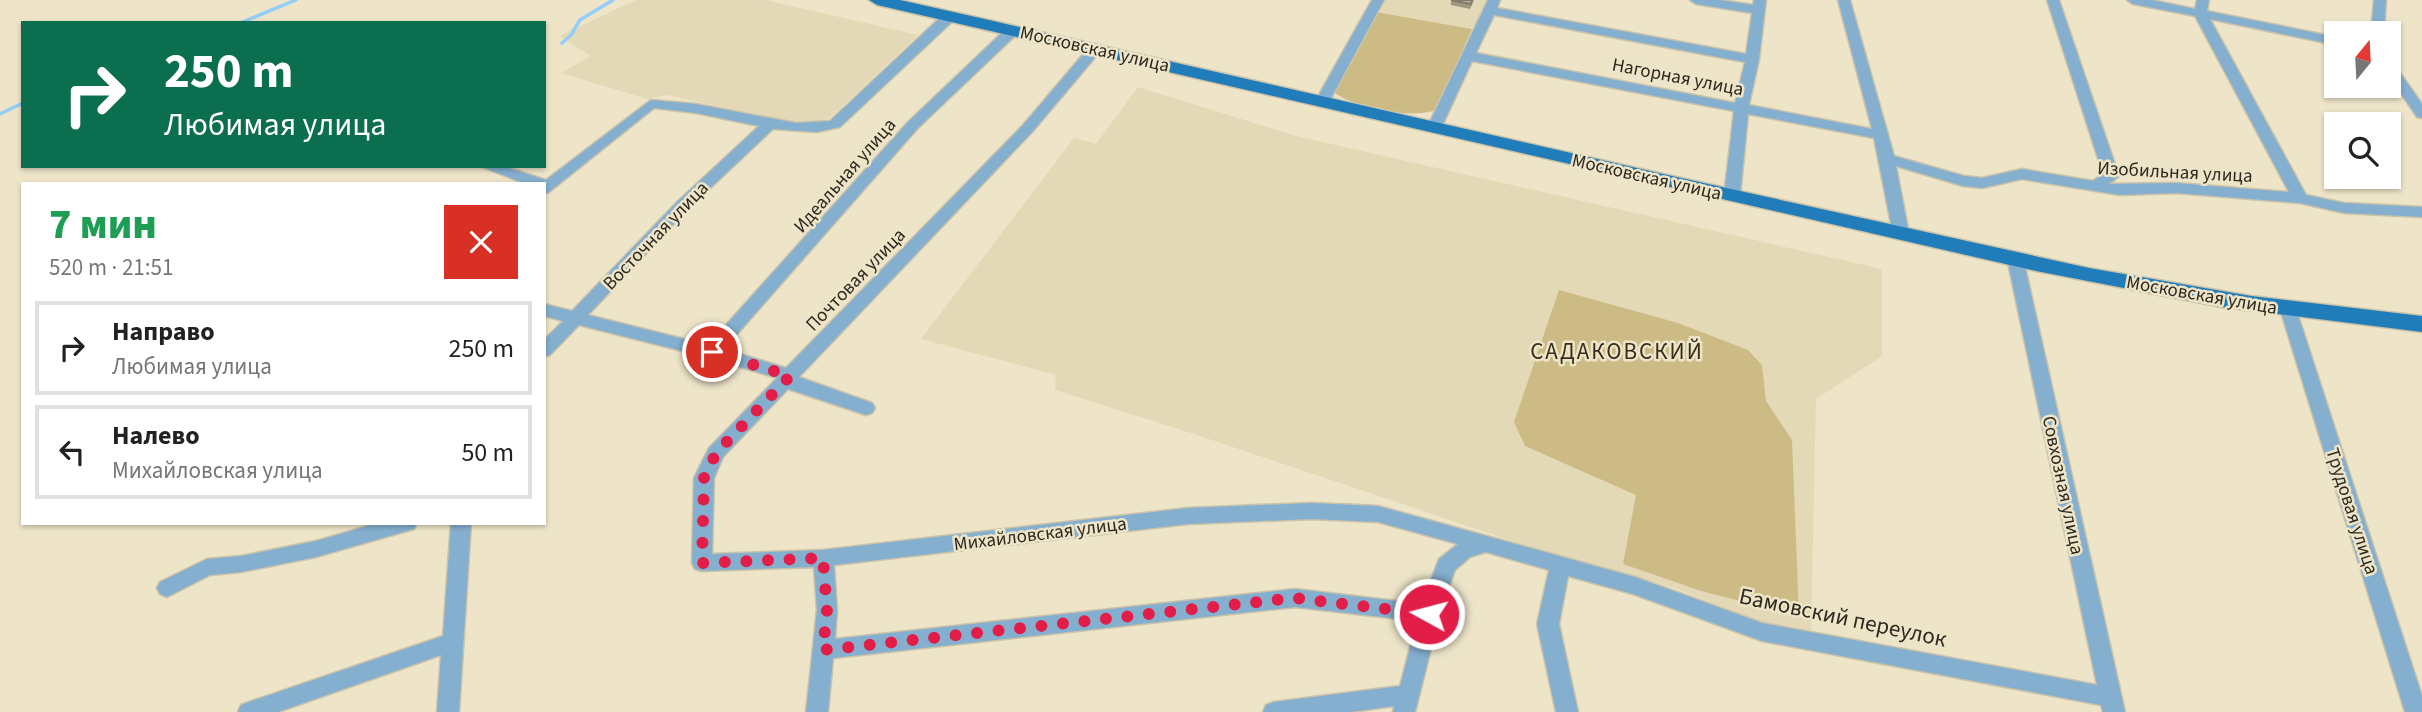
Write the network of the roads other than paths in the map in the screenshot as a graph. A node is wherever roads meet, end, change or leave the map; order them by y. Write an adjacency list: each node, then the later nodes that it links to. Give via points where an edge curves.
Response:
1 (877, 0): 11 (main road, Московская улица)
2 (1378, 0): 19 (street)
3 (1696, 0): 9 (street)
4 (1844, 0): 24 (street)
5 (2053, 0): 29 (street, via 2110,176)
6 (2133, 0): 10 (street)
7 (2380, 0): 12 (street)
8 (1492, 5): 16 (street); 17 (street)
9 (1760, 5): 17 (street)
10 (2201, 7): 14 (street); 31 (street)
11 (950, 16): 13 (main road, Московская улица); 22 (street, via 835,124 812,130)
12 (2379, 21)
13 (1013, 30): 15 (main road, Московская улица); 40 (street, Идеальная улица, via 913,125)
14 (2324, 38)
15 (1096, 48): 19 (main road, Московская улица); 41 (street, Почтовая улица, via 1028,128)
16 (1468, 56): 20 (street, Нагорная улица); 23 (street)
17 (1752, 60): 20 (street)
18 (2401, 83): 21 (street)
19 (1323, 100): 23 (main road, Московская улица)
20 (1741, 108): 24 (street, Нагорная улица); 30 (street)
21 (2422, 114)
22 (771, 123): 28 (street, via 709,109 651,104); 37 (street, Восточная улица, via 734,154)
23 (1435, 126): 30 (main road, Московская улица)
24 (1881, 135): 25 (street)
25 (1888, 159): 29 (street, Изобильная улица, via 1964,181 1982,183 2021,174); 33 (street)
26 (493, 168): 27 (street)
27 (533, 182)
28 (546, 185)
29 (2095, 186): 31 (street, Изобильная улица)
30 (1732, 196): 33 (main road, Московская улица)
31 (2300, 198): 32 (street, Изобильная улица, via 2344,208)
32 (2422, 212)
33 (1901, 234): 34 (main road, Московская улица)
34 (2015, 258): 35 (main road, Московская улица, via 2193,295); 55 (street, Совхозная улица)
35 (2288, 309): 38 (main road, Московская улица); 61 (street, Трудовая улица)
36 (546, 311): 37 (street)
37 (575, 318): 39 (street, Восточная улица); 40 (street)
38 (2422, 324)
39 (546, 349)
40 (712, 352): 41 (street)
41 (790, 376): 42 (street, via 794,384); 48 (street, Почтовая улица, via 716,453 704,478)
42 (866, 408)
43 (1378, 514): 46 (street, Бамовский переулок); 47 (street, Михайловская улица, via 1312,511 1188,516)
44 (400, 525): 50 (street, via 316,549 207,567)
45 (461, 525): 52 (street)
46 (1489, 544): 49 (street, Бамовский переулок); 51 (street, via 1463,551 1446,565)
47 (823, 558): 48 (street, Михайловская улица); 53 (street, via 827,610)
48 (702, 563)
49 (1560, 564): 55 (street, Бамовский переулок, via 1762,632); 60 (street, via 1548,624)
50 (167, 587)
51 (1429, 614): 53 (street, via 1294,598); 54 (street)
52 (452, 642): 56 (street); 57 (street)
53 (823, 650): 58 (street)
54 (1405, 704): 59 (street)
55 (2112, 705)
56 (249, 712)
57 (448, 712)
58 (817, 712)
59 (1274, 712)
60 (1567, 712)
61 (2416, 712)

